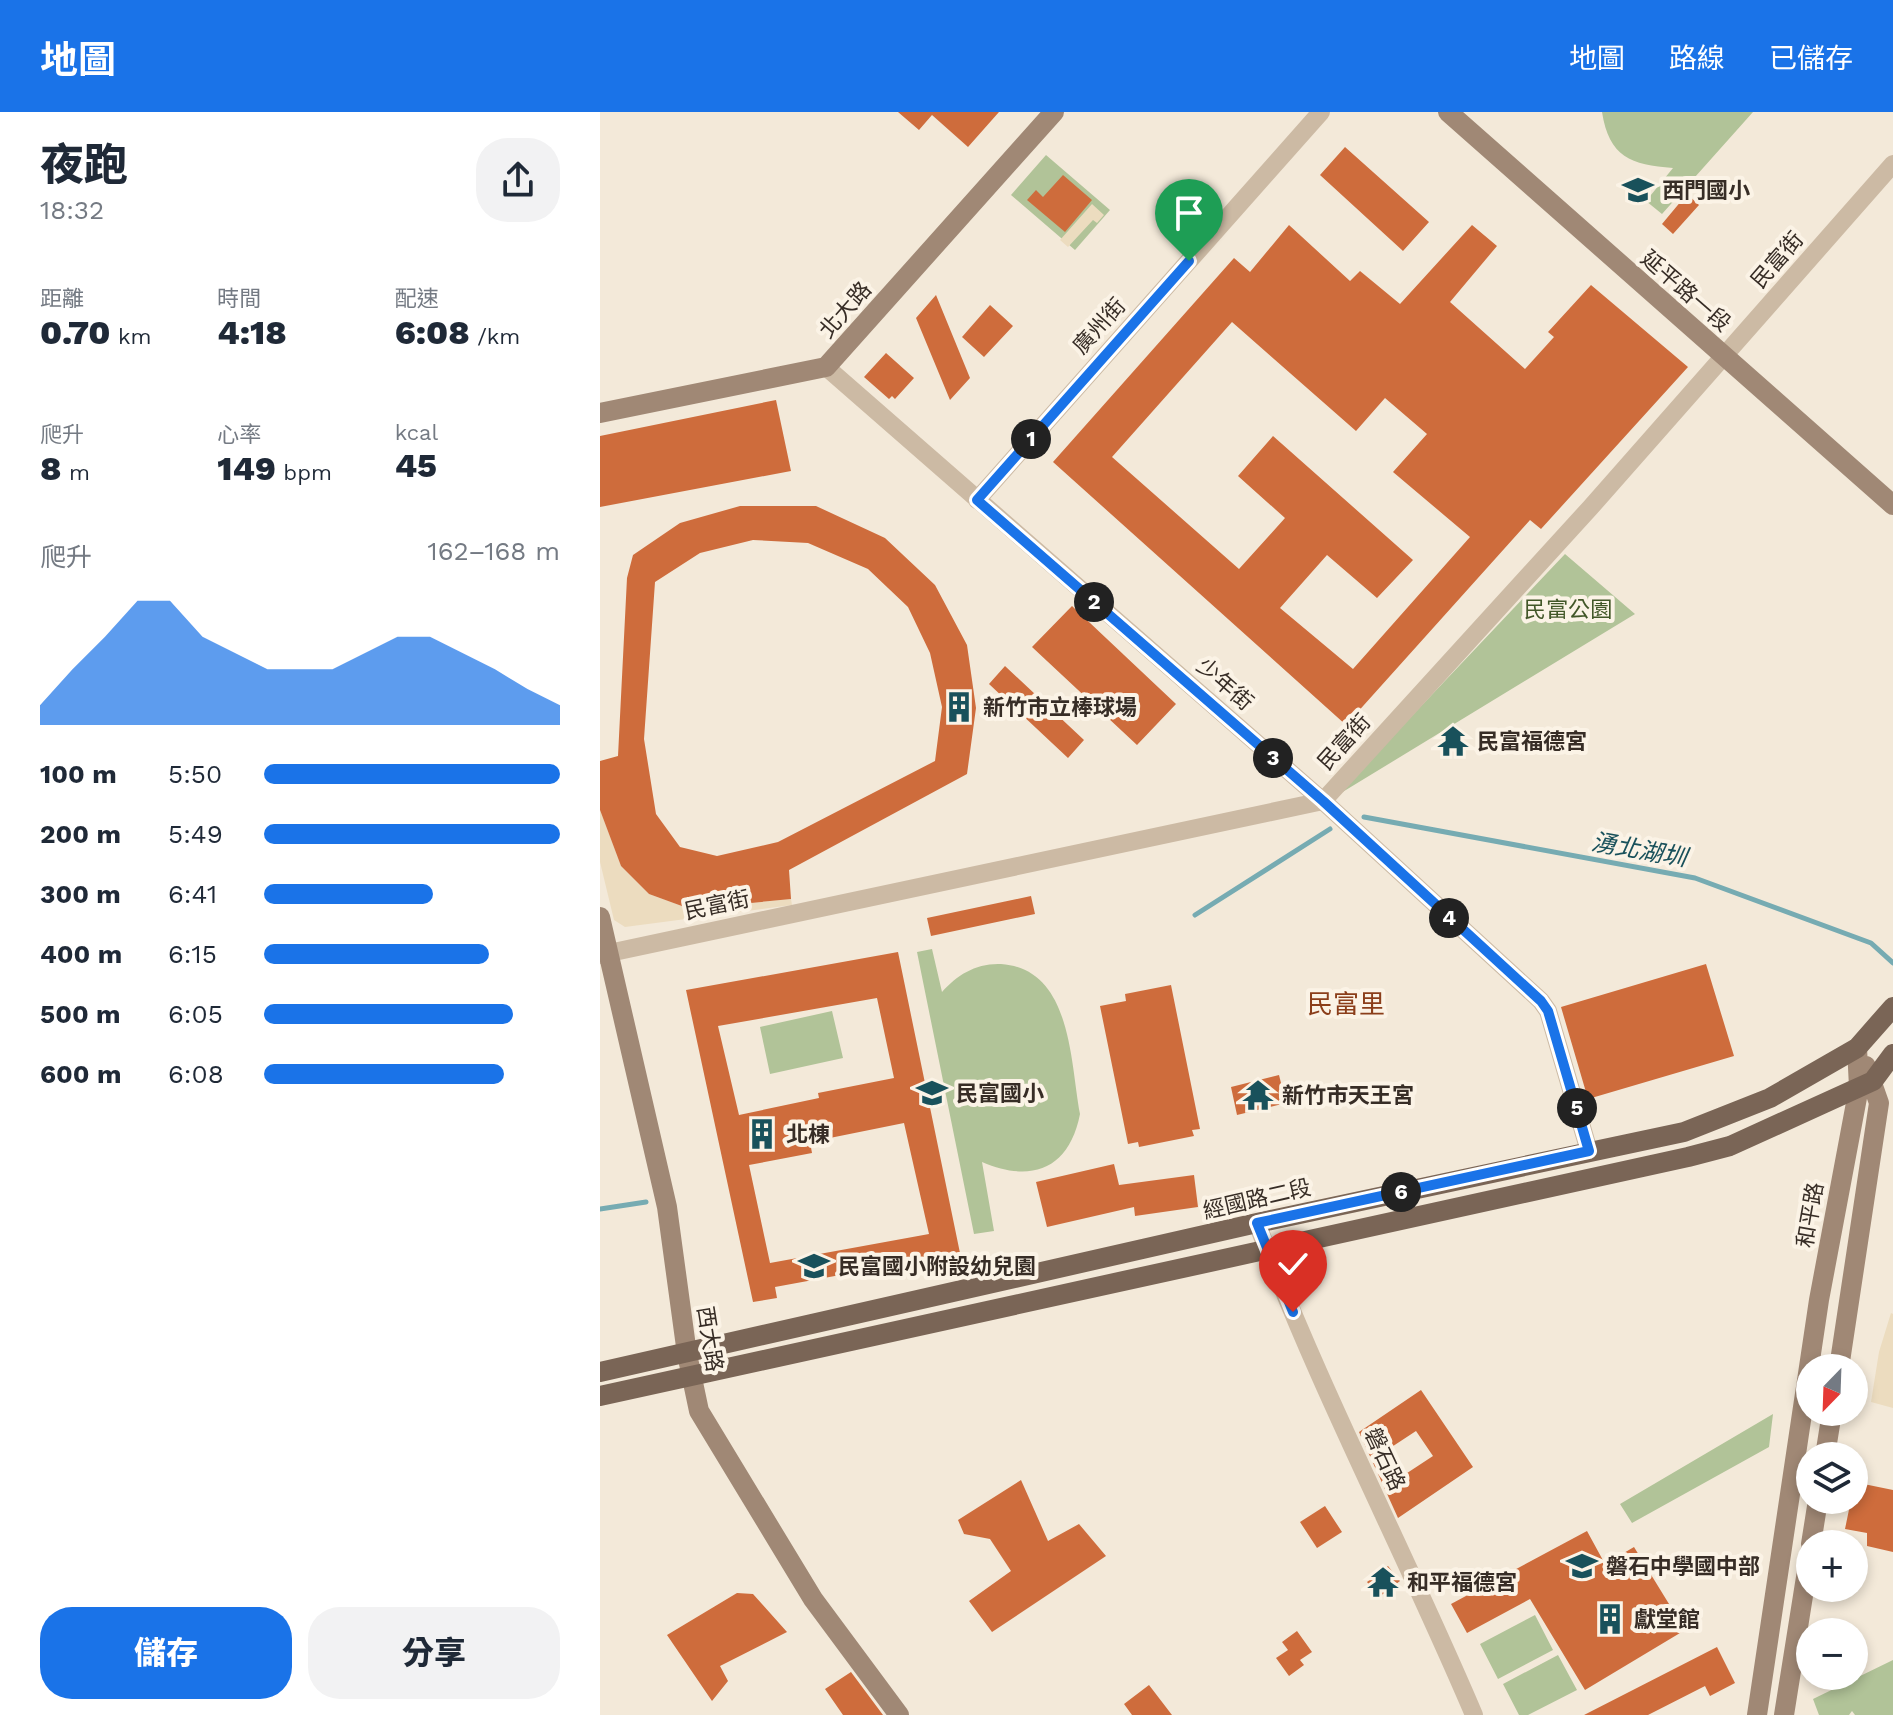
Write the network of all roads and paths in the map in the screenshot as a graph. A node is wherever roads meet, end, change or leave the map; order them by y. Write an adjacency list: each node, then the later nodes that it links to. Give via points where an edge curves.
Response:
1 (1054, 112): 6 (street, 北大路)
2 (1321, 112): 8 (street, 廣州街)
3 (1448, 112): 5 (street, 延平路一段)
4 (1893, 164): 5 (street, 民富街)
5 (1725, 357): 9 (street, 延平路一段); 10 (street, 民富街)
6 (826, 367): 7 (street, 北大路); 8 (street, 少年街)
7 (600, 413)
8 (977, 500): 10 (street, 少年街)
9 (1893, 505)
10 (1323, 801): 12 (street, 民富街); 17 (street, 少年街, via 1541,1001)
11 (600, 917): 12 (street, 西大路)
12 (604, 954): 20 (street, 西大路, via 667,1207)
13 (1893, 1007): 14 (main road, 經國路二段)
14 (1857, 1048): 16 (street, 和平路); 17 (main road, 經國路二段, via 1770,1098 1716,1121)
15 (1893, 1054): 16 (main road)
16 (1866, 1084): 19 (main road, via 1730,1146); 21 (street, 和平路); 22 (street, 和平路, via 1879,1103)
17 (1589, 1151): 18 (main road, 經國路二段)
18 (1257, 1223): 19 (street, 磐石路); 20 (main road, 經國路二段)
19 (1267, 1251): 24 (main road); 29 (street, 磐石路)
20 (687, 1354): 23 (main road, 經國路二段); 24 (street, 西大路)
21 (1815, 1354)
22 (1841, 1354)
23 (600, 1372)
24 (692, 1378): 25 (main road); 28 (street, 西大路, via 699,1411 754,1504 813,1599)
25 (600, 1396)
26 (1803, 1426): 30 (street, 和平路)
27 (1802, 1602): 31 (street)
28 (899, 1715)
29 (1474, 1715)
30 (1757, 1715)
31 (1784, 1715)

